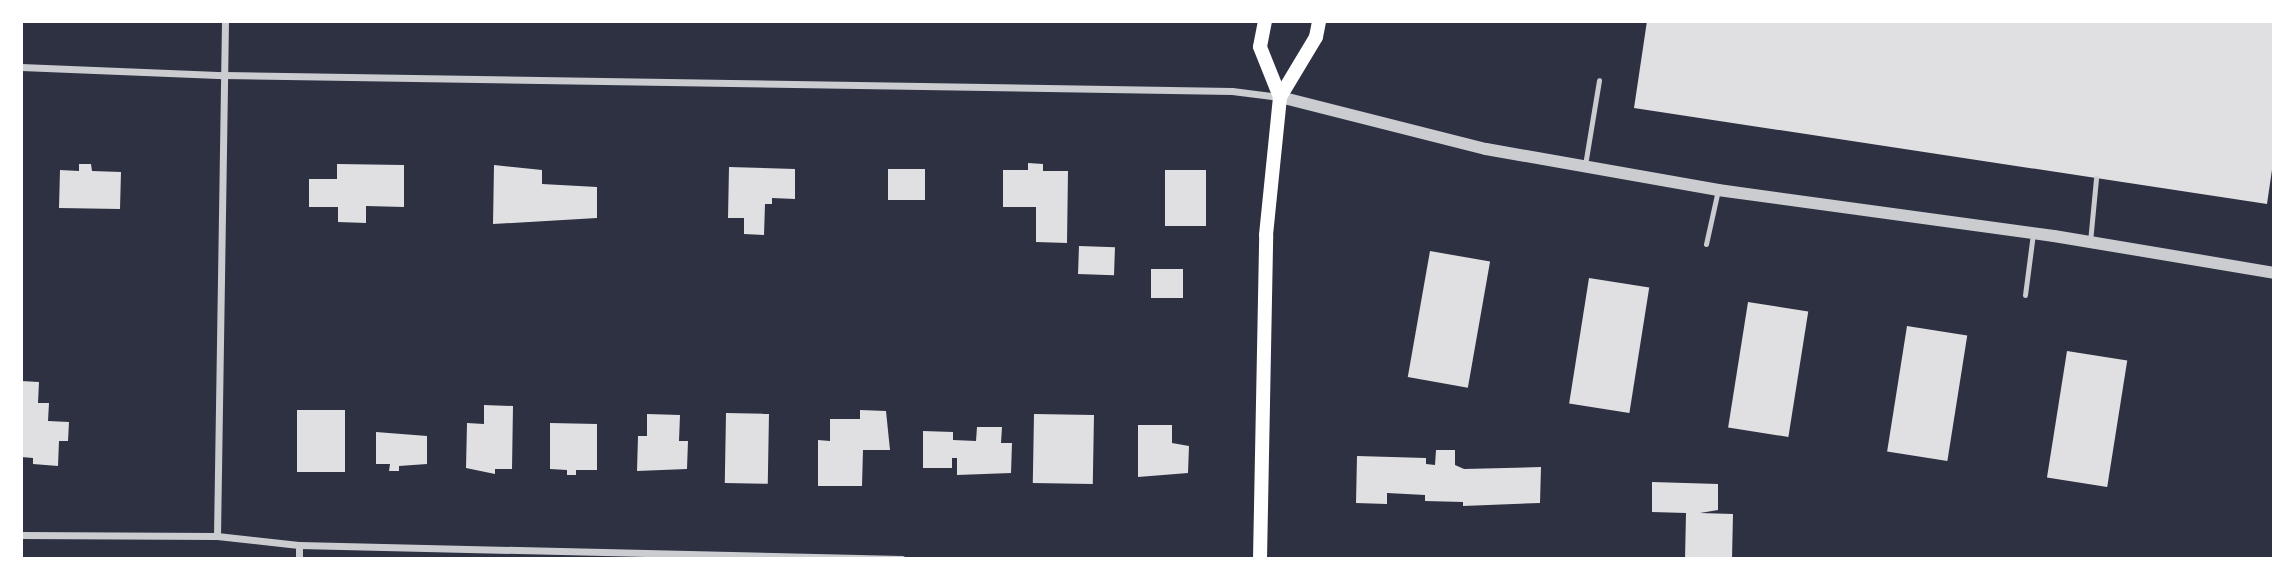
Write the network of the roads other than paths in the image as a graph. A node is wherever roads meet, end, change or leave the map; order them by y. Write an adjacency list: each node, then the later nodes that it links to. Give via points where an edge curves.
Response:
1 (225, 21): 5 (street)
2 (1265, 21): 7 (main road, via 1260,47)
3 (1319, 21): 7 (main road, via 1316,37)
4 (21, 68): 5 (street)
5 (224, 75): 7 (street, via 1232,91); 17 (street)
6 (1599, 80): 8 (lane)
7 (1280, 97): 8 (street, via 1486,149); 21 (main road, via 1266,235)
8 (1585, 165): 10 (street)
9 (2096, 178): 12 (lane)
10 (1718, 190): 11 (street); 13 (lane)
11 (2033, 233): 12 (street); 15 (lane)
12 (2090, 242): 14 (street)
13 (1706, 244)
14 (2274, 273)
15 (2025, 295)
16 (21, 535): 17 (street)
17 (218, 536): 18 (street)
18 (299, 545): 19 (street); 20 (street)
19 (299, 559)
20 (902, 559)
21 (1260, 559)

